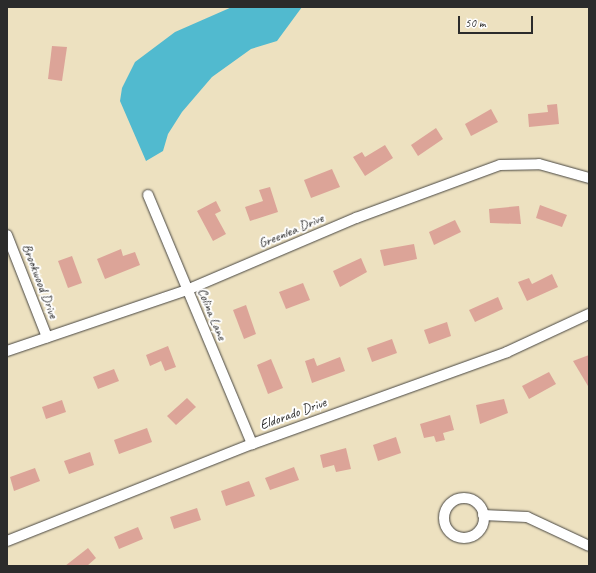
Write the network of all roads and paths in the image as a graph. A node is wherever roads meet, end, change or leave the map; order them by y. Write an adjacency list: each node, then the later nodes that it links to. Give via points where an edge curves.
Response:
1 (589, 178): 4 (street, Greenlea Drive, via 538,164 500,165 356,218)
2 (148, 195): 4 (street, Colina Lane)
3 (7, 235): 6 (street, Brookwood Drive)
4 (187, 290): 6 (street, Greenlea Drive); 8 (street, Colina Lane)
5 (589, 314): 8 (street, Eldorado Drive, via 507,352)
6 (47, 337): 7 (street, Greenlea Drive)
7 (7, 351)
8 (252, 444): 10 (street, Eldorado Drive)
9 (483, 515): 11 (street, via 527,517)
10 (7, 541)
11 (589, 545)

